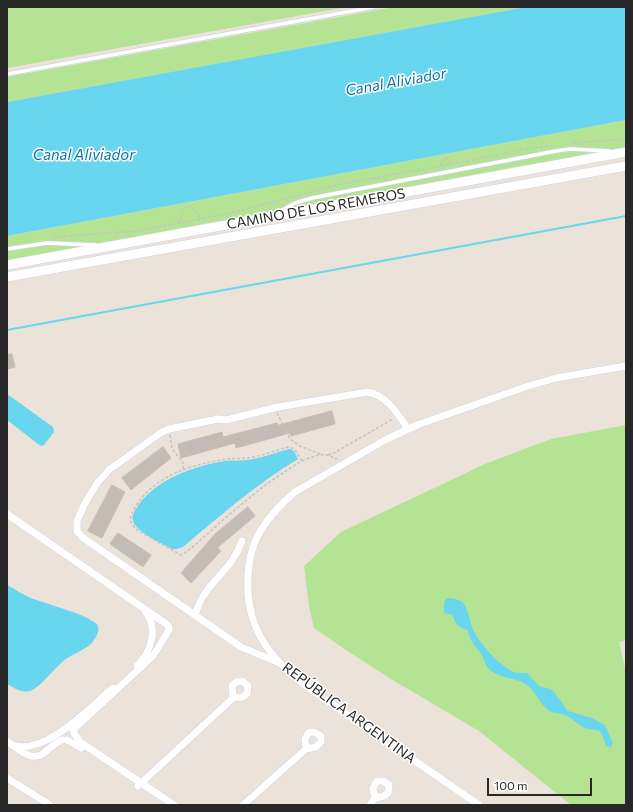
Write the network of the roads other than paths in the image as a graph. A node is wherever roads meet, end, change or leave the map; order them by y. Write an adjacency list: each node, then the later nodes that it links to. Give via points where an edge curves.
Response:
1 (374, 7): 2 (lane)
2 (7, 74)
3 (626, 152): 5 (main road, CAMINO DE LOS REMEROS); 5 (lane, via 570,149 556,151 312,198 295,203)
4 (626, 166): 9 (main road, CAMINO DE LOS REMEROS)
5 (268, 218): 6 (main road, CAMINO DE LOS REMEROS)
6 (111, 246): 7 (lane, via 48,242); 8 (main road, CAMINO DE LOS REMEROS)
7 (7, 249)
8 (7, 265)
9 (7, 277)
10 (626, 366): 11 (street, REPÚBLICA ARGENTINA, via 556,378)
11 (408, 429): 15 (street, via 381,396 368,392 169,429 110,469 85,503 76,521 77,531 102,552); 16 (street, REPÚBLICA ARGENTINA, via 295,492 282,503 260,530 251,554 248,599 258,634)
12 (7, 514): 14 (street)
13 (242, 541): 15 (street, via 233,561 206,591)
14 (141, 607): 18 (street, via 152,625 153,638 148,652 142,661); 18 (street, via 168,626 168,634 153,656)
15 (195, 615): 16 (street, via 241,647)
16 (279, 663): 32 (street, REPÚBLICA ARGENTINA, via 306,686)
17 (233, 698): 25 (street)
18 (71, 730): 19 (street); 20 (street, via 70,739); 25 (street, via 80,742)
19 (58, 733): 20 (street, via 58,738); 22 (street, via 33,746)
20 (65, 740): 22 (street, via 35,757); 25 (street)
21 (7, 741): 22 (street)
22 (15, 746)
23 (306, 749): 30 (street)
24 (7, 778): 27 (street)
25 (139, 784): 28 (street); 29 (street)
26 (374, 798): 31 (street)
27 (50, 805)
28 (167, 805)
29 (174, 805)
30 (243, 805)
31 (370, 805)
32 (479, 805)

